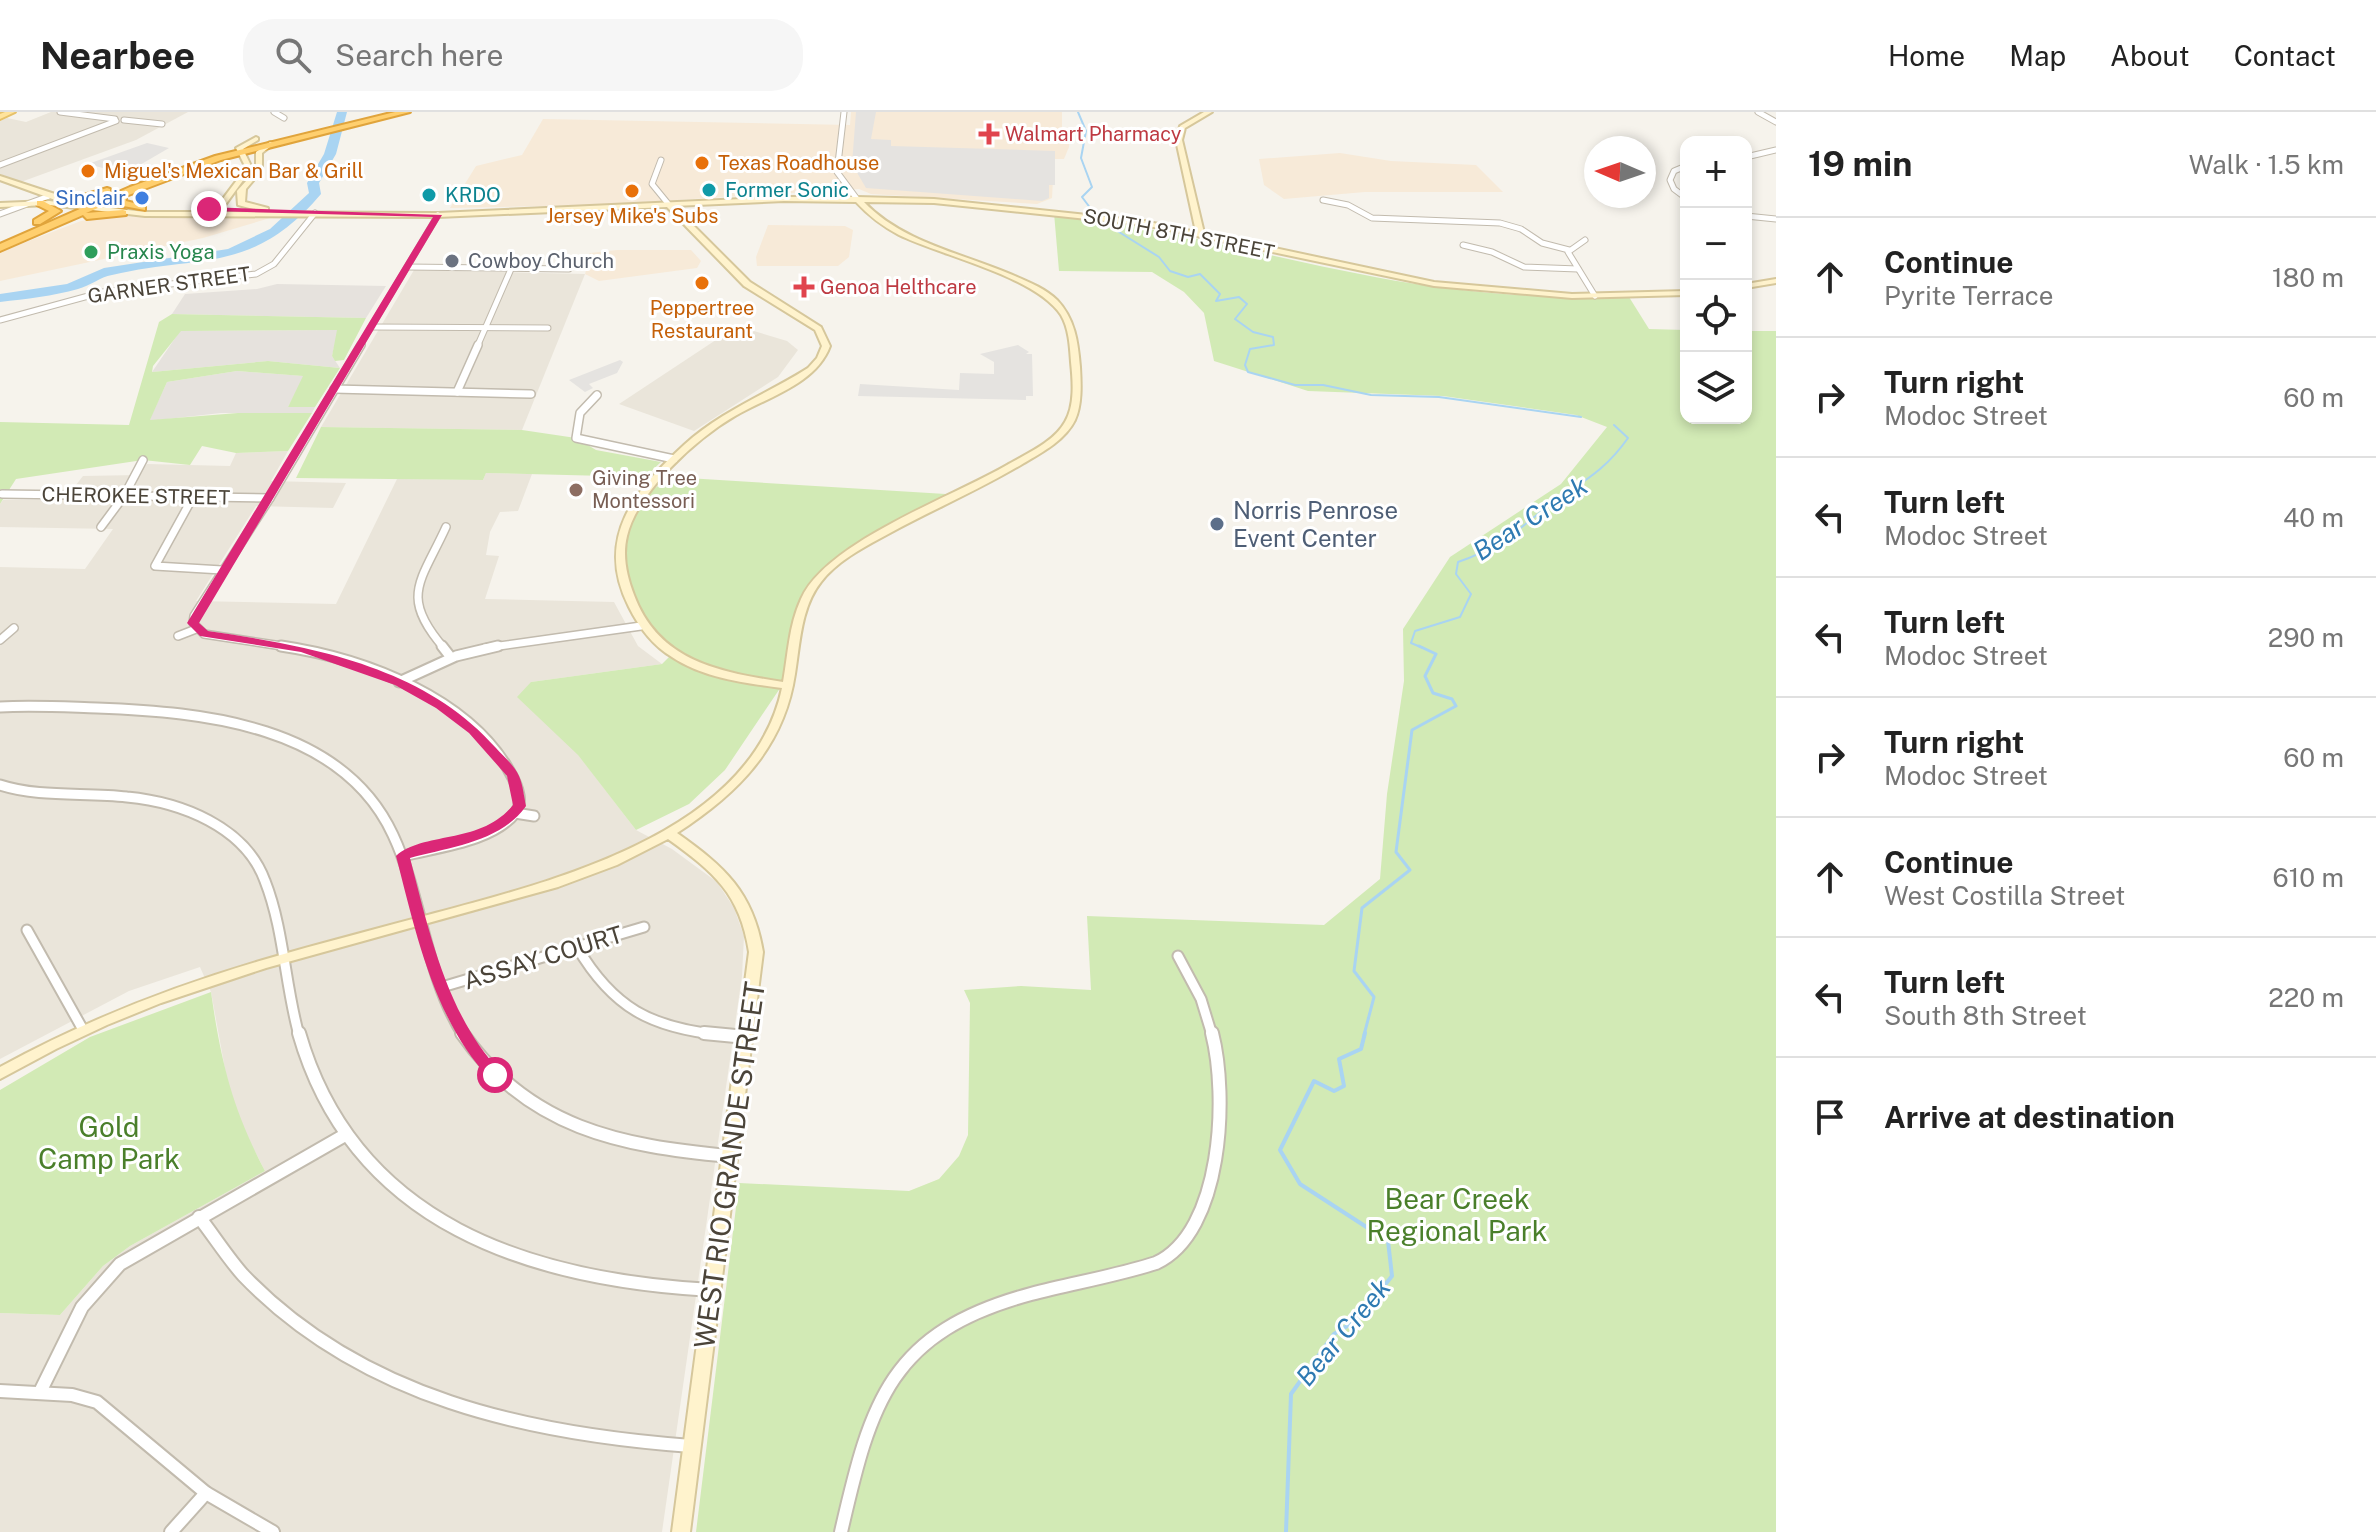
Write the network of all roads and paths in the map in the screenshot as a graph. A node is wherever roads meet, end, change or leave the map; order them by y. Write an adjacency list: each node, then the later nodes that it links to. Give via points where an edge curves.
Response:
1 (11, 112): 10 (main road)
2 (60, 112): 13 (street)
3 (132, 112): 13 (street)
4 (274, 112): 11 (street)
5 (377, 112): 12 (highway)
6 (406, 112): 12 (highway)
7 (844, 112): 30 (street, via 837,172)
8 (1209, 112): 46 (street, via 1182,127 1179,140)
9 (1758, 112): 14 (street)
10 (0, 117)
11 (284, 118)
12 (363, 118): 16 (highway)
13 (120, 119): 15 (street); 23 (street)
14 (1776, 122)
15 (162, 124)
16 (311, 130): 17 (highway); 18 (highway)
17 (256, 139): 20 (street); 26 (highway)
18 (275, 142): 20 (highway); 27 (street, via 259,152 259,170)
19 (1776, 150): 21 (street)
20 (239, 152): 26 (highway); 37 (street, via 249,168)
21 (1752, 156)
22 (661, 160): 35 (street, via 653,186)
23 (0, 165)
24 (1680, 168): 28 (street, via 1670,180)
25 (0, 178): 32 (street, SOUTH 8TH STREET)
26 (134, 185): 29 (highway); 34 (highway); 36 (highway, via 120,202)
27 (243, 188): 37 (street); 38 (street, via 241,203)
28 (1680, 194)
29 (61, 199): 32 (street, SOUTH 8TH STREET); 34 (street, SOUTH 8TH STREET)
30 (857, 199): 35 (street, SOUTH 8TH STREET); 46 (street, SOUTH 8TH STREET, via 1068,213); 84 (street, via 887,226 1008,277 1059,306 1068,320 1072,345 1075,408 1061,432 1031,455 828,569 802,605)
31 (1323, 200): 51 (street, via 1377,219 1500,223)
32 (40, 201): 33 (street); 34 (street); 42 (street); 49 (highway, via 56,211)
33 (0, 205)
34 (87, 206): 36 (street, SOUTH 8TH STREET); 39 (street, SOUTH 8TH STREET); 47 (highway); 49 (highway)
35 (670, 206): 43 (street, SOUTH 8TH STREET, via 521,218); 68 (street, via 747,284 818,329 826,346 811,370 716,425)
36 (142, 208): 37 (street, SOUTH 8TH STREET)
37 (219, 211): 38 (street, SOUTH 8TH STREET); 39 (street, SOUTH 8TH STREET); 40 (street, SOUTH 8TH STREET)
38 (268, 211): 40 (street, SOUTH 8TH STREET)
39 (123, 213): 47 (highway, via 83,217)
40 (282, 213): 41 (street, SOUTH 8TH STREET)
41 (315, 213): 43 (street, SOUTH 8TH STREET); 60 (street, GARNER STREET, via 274,264 256,274 103,292)
42 (0, 214)
43 (438, 215): 52 (street)
44 (1752, 217): 45 (street)
45 (1776, 219)
46 (1200, 234): 59 (street, SOUTH 8TH STREET, via 1434,284)
47 (25, 238): 49 (highway)
48 (1585, 240): 51 (street)
49 (0, 243)
50 (1463, 245): 55 (street, via 1524,267)
51 (1569, 250): 55 (street)
52 (408, 267): 53 (street); 61 (street)
53 (511, 269): 54 (street); 62 (street)
54 (569, 269)
55 (1578, 269): 59 (street)
56 (1776, 281): 57 (street)
57 (1752, 285)
58 (1680, 293): 59 (street, SOUTH 8TH STREET)
59 (1595, 296)
60 (0, 320)
61 (372, 327): 62 (street); 64 (street)
62 (484, 327): 63 (street); 65 (street)
63 (548, 328)
64 (334, 389): 65 (street); 73 (street)
65 (457, 392): 66 (street)
66 (531, 394)
67 (597, 395): 68 (street, via 586,401 576,438)
68 (674, 459): 77 (street, via 629,513 619,541 623,581)
69 (143, 460): 71 (street)
70 (2, 494): 71 (street, CHEROKEE STREET)
71 (124, 496): 72 (street, CHEROKEE STREET); 74 (street)
72 (193, 497): 73 (street, CHEROKEE STREET); 76 (street, via 155,566)
73 (270, 498): 76 (street)
74 (101, 527)
75 (446, 527): 82 (street, via 415,601 419,618)
76 (222, 570): 79 (street, via 194,616)
77 (641, 626): 82 (street); 84 (street, via 687,662)
78 (14, 628): 81 (street)
79 (196, 629): 80 (street); 83 (street, via 303,649)
80 (178, 636)
81 (0, 640)
82 (449, 655): 83 (street)
83 (399, 682): 87 (street, via 441,705 499,756 520,797)
84 (788, 686): 89 (street, via 772,732 748,767)
85 (0, 707): 90 (street, via 189,713 280,736 326,760 357,785 382,814)
86 (0, 785): 96 (street, via 146,798 217,824 256,861)
87 (515, 813): 88 (street); 90 (street, via 488,831)
88 (534, 816)
89 (668, 833): 91 (street, via 593,871); 99 (street, WEST RIO GRANDE STREET, via 726,877 743,899 754,928 755,974)
90 (403, 856): 91 (street)
91 (422, 921): 96 (street); 97 (street)
92 (644, 927): 94 (street, ASSAY COURT)
93 (27, 930): 98 (street)
94 (577, 947): 97 (street, ASSAY COURT); 99 (street, via 598,984 642,1017 677,1030)
95 (1178, 956): 112 (street, via 1202,995 1214,1030 1220,1110 1214,1174 1185,1238 1160,1262 1013,1300 968,1317 924,1343 884,1392)
96 (284, 960): 98 (street, via 168,992); 101 (street, via 312,1076)
97 (442, 987): 102 (street, via 474,1053 538,1109 620,1142)
98 (82, 1028): 100 (street)
99 (746, 1037): 102 (street, WEST RIO GRANDE STREET)
100 (0, 1074)
101 (345, 1135): 103 (street); 104 (street, via 414,1201 496,1248 586,1276)
102 (729, 1156): 104 (street, WEST RIO GRANDE STREET)
103 (199, 1217): 106 (street, via 142,1248 100,1281 74,1316); 107 (street, via 233,1264 320,1340 413,1390 536,1428 617,1442)
104 (711, 1290): 107 (street, WEST RIO GRANDE STREET)
105 (0, 1391): 106 (street)
106 (40, 1392): 108 (street, via 97,1402)
107 (691, 1446): 111 (street, WEST RIO GRANDE STREET)
108 (206, 1493): 109 (street); 110 (street)
109 (171, 1532)
110 (273, 1532)
111 (681, 1532)
112 (841, 1532)

